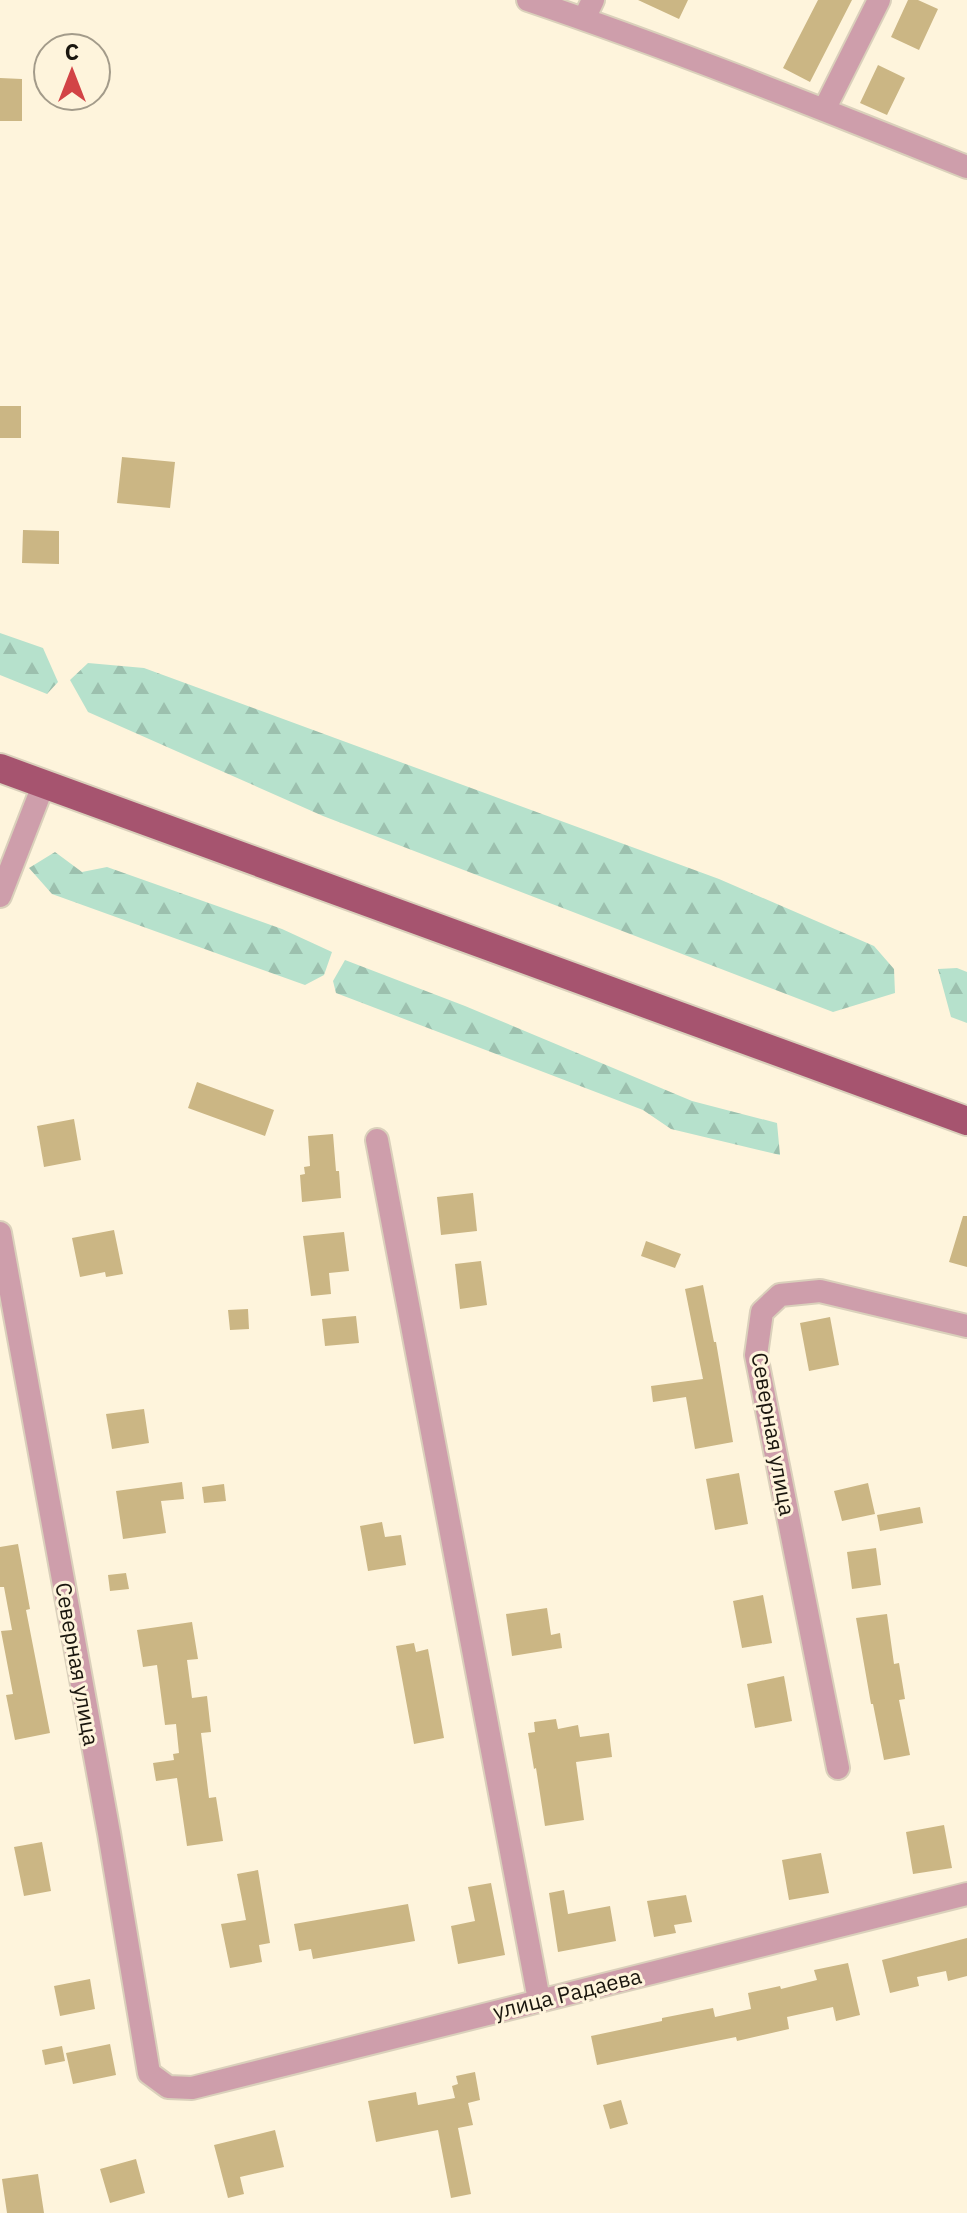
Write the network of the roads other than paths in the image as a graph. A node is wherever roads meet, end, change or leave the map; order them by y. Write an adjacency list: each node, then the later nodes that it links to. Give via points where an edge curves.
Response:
1 (528, 0): 3 (street)
2 (879, 0): 4 (street)
3 (588, 9): 4 (street)
4 (824, 110): 5 (street)
5 (967, 167)
6 (0, 768): 7 (main road)
7 (44, 783): 8 (street); 9 (main road)
8 (0, 896)
9 (967, 1121)
10 (377, 1140): 15 (street)
11 (0, 1233): 16 (street, Северная улица, via 149,2073)
12 (967, 1326): 13 (street, Северная улица, via 820,1291 780,1295 762,1312 756,1355)
13 (838, 1768)
14 (967, 1894): 15 (street, улица Радаева)
15 (539, 2000): 16 (street, улица Радаева, via 192,2088)
16 (168, 2087)

